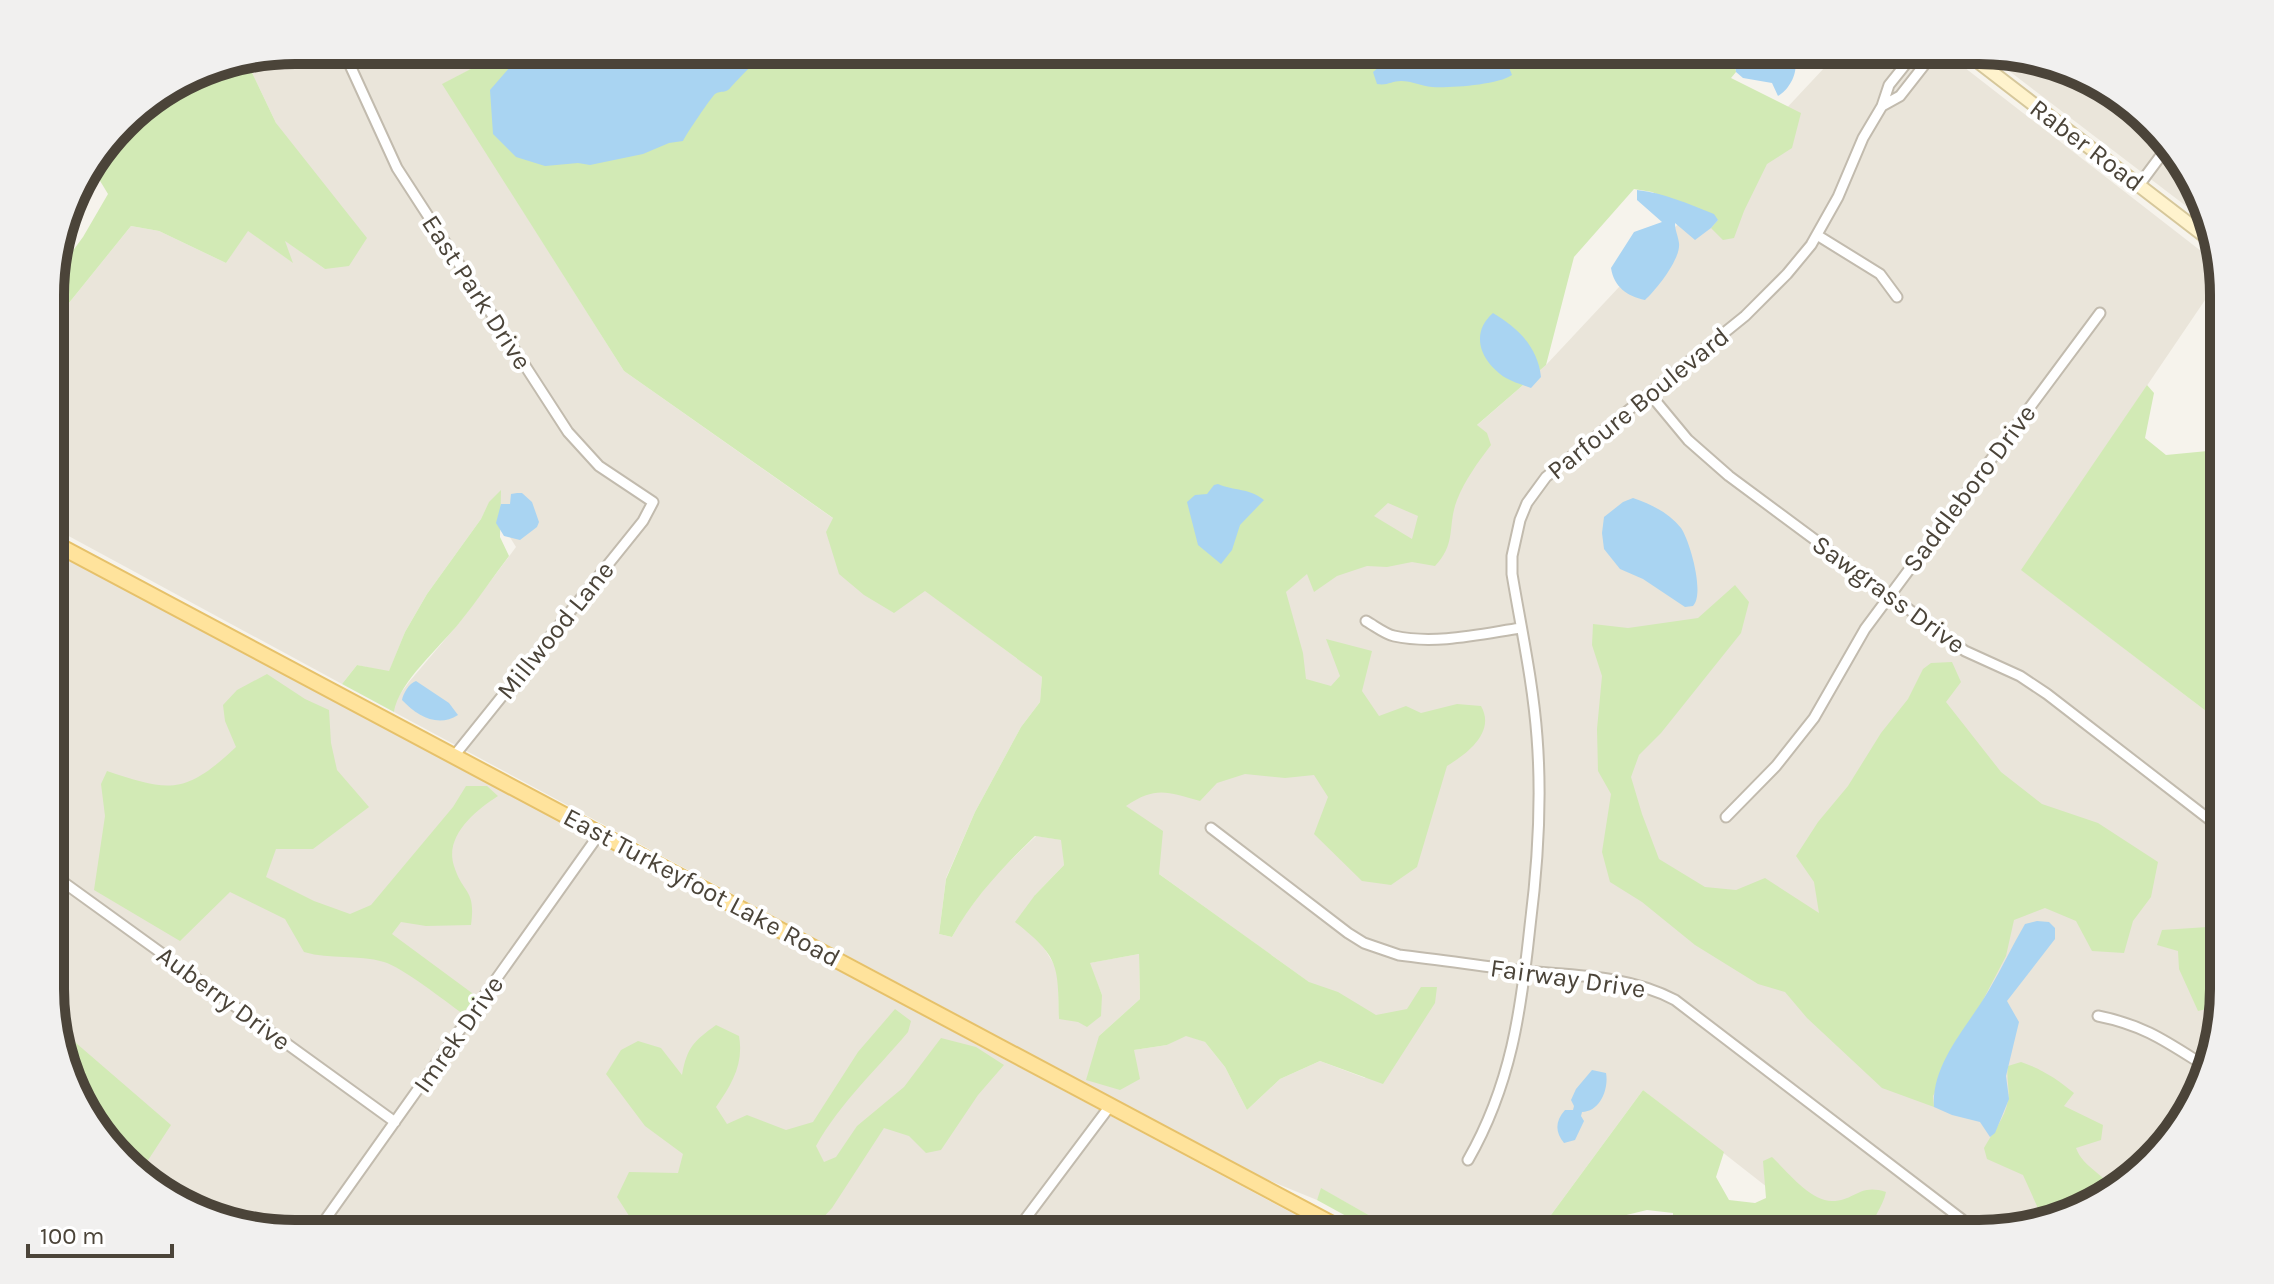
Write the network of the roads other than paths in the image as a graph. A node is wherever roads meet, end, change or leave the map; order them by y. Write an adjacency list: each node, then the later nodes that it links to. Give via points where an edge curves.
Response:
1 (349, 64): 13 (street, East Park Drive, via 397,168 568,432 599,466)
2 (1906, 64): 5 (street, Parfoure Boulevard, via 1889,85)
3 (1925, 64): 5 (street, Parfoure Boulevard, via 1900,96)
4 (1981, 64): 7 (street, Raber Road)
5 (1882, 106): 9 (street, Parfoure Boulevard)
6 (2162, 154): 7 (street)
7 (2139, 185): 8 (street, Raber Road)
8 (2201, 233)
9 (1817, 235): 10 (street, via 1880,274); 12 (street, Parfoure Boulevard, via 1756,306)
10 (1897, 297)
11 (2100, 313): 15 (street, Saddleboro Drive)
12 (1649, 393): 15 (street, Sawgrass Drive, via 1710,460); 17 (street, Parfoure Boulevard, via 1564,459 1527,503 1512,556)
13 (653, 502): 18 (street, Millwood Lane)
14 (64, 548): 18 (main road, East Turkeyfoot Lake Road)
15 (1889, 595): 19 (street, Saddleboro Drive, via 1814,718); 20 (street, Sawgrass Drive, via 1965,651 2047,694)
16 (1366, 621): 17 (street, via 1392,636 1413,638 1458,638)
17 (1521, 628): 24 (street, Parfoure Boulevard, via 1540,776 1536,881)
18 (454, 756): 22 (main road, East Turkeyfoot Lake Road)
19 (1726, 817)
20 (2210, 820)
21 (1211, 828): 24 (street, Fairway Drive, via 1364,943 1399,955)
22 (600, 833): 27 (main road, East Turkeyfoot Lake Road); 28 (street, Imrek Drive)
23 (64, 883): 28 (street, Auberry Drive)
24 (1525, 971): 29 (street, Parfoure Boulevard, via 1504,1078); 33 (street, Fairway Drive, via 1602,977 1675,1000)
25 (2098, 1016): 26 (street, via 2150,1031)
26 (2198, 1062)
27 (1110, 1106): 31 (street); 32 (main road, East Turkeyfoot Lake Road)
28 (395, 1122): 30 (street, Imrek Drive)
29 (1468, 1160)
30 (325, 1220)
31 (1024, 1220)
32 (1325, 1220)
33 (1963, 1220)

